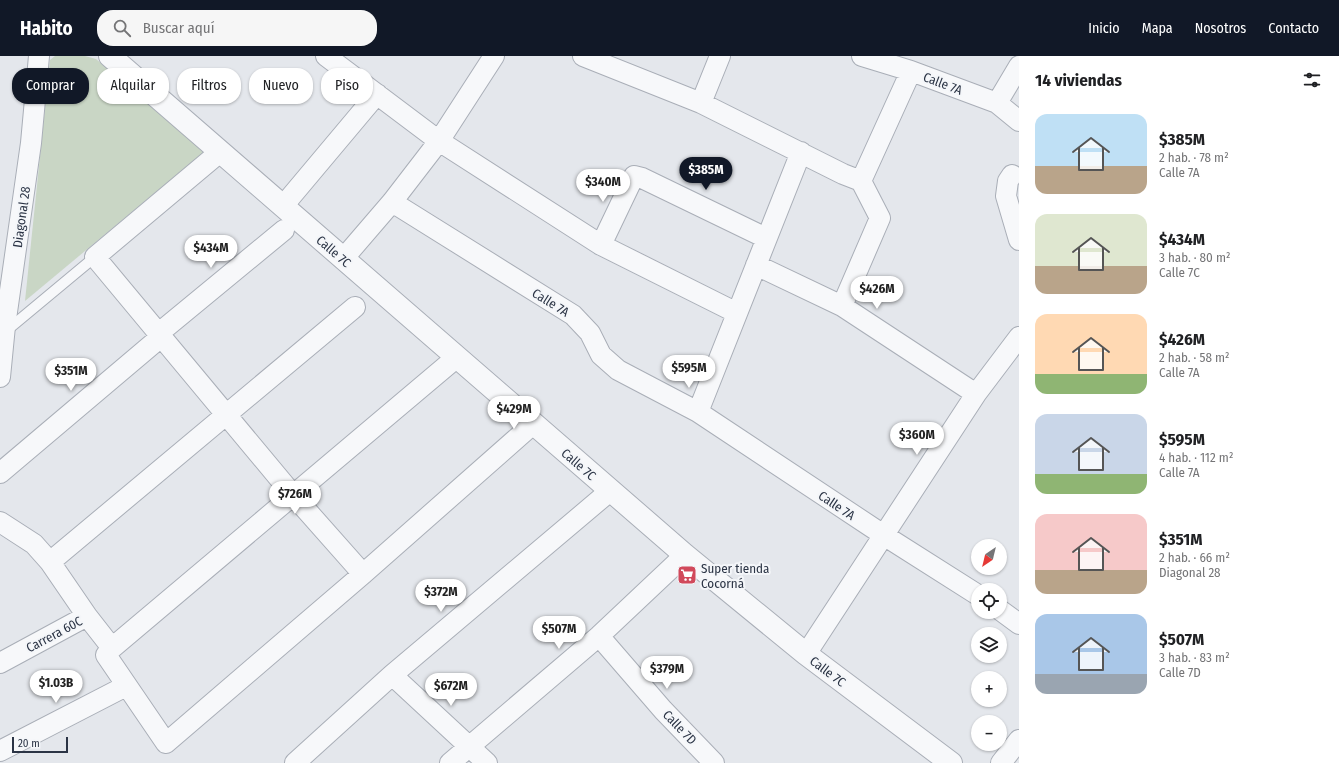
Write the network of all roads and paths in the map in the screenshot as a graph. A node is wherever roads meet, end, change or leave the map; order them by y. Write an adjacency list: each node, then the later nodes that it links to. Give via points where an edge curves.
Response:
1 (38, 56): 31 (street, Diagonal 28, via 32,143)
2 (110, 56): 15 (street, Calle 7C)
3 (326, 56): 10 (street)
4 (583, 56): 11 (street)
5 (720, 56): 11 (street)
6 (862, 56): 9 (street, Calle 7A)
7 (491, 57): 14 (street)
8 (1019, 66): 12 (street)
9 (911, 71): 12 (street, Calle 7A); 18 (street)
10 (377, 94): 14 (street); 20 (street)
11 (701, 103): 16 (street)
12 (997, 103): 13 (street, Calle 7A)
13 (1019, 121)
14 (439, 141): 19 (street); 24 (street)
15 (220, 152): 20 (street, Calle 7C); 25 (street)
16 (801, 152): 18 (street); 22 (street)
17 (1012, 175): 23 (street, via 1008,181 1006,196)
18 (861, 181): 28 (street, via 880,218)
19 (392, 202): 26 (street); 37 (street, Calle 7A, via 573,315 590,333 601,355 618,370)
20 (283, 206): 26 (street, Calle 7C)
21 (284, 230): 32 (street)
22 (766, 238): 24 (street, via 634,176); 27 (street)
23 (1019, 240)
24 (601, 246): 30 (street)
25 (95, 257): 31 (lane); 32 (street)
26 (343, 259): 34 (street, Calle 7C)
27 (756, 265): 28 (street); 30 (street)
28 (842, 306): 36 (street)
29 (355, 307): 38 (street)
30 (737, 313): 37 (street)
31 (2, 325): 35 (street, Diagonal 28)
32 (160, 335): 38 (street); 40 (street)
33 (1019, 337): 36 (street)
34 (457, 357): 39 (street, Calle 7C); 42 (street)
35 (0, 377)
36 (976, 394): 44 (street)
37 (698, 412): 44 (street, Calle 7A)
38 (227, 414): 42 (street); 46 (street)
39 (533, 424): 41 (street, Calle 7C); 47 (street)
40 (0, 473)
41 (610, 491): 45 (street, Calle 7C); 56 (street)
42 (293, 495): 47 (street); 53 (street)
43 (0, 522): 46 (street, via 34,544)
44 (884, 536): 48 (street, Calle 7A); 54 (street)
45 (685, 555): 52 (street); 54 (street, Calle 7C)
46 (50, 562): 50 (street)
47 (363, 574): 57 (street, via 166,743)
48 (971, 591)
49 (1007, 615): 51 (street)
50 (87, 616): 53 (street); 55 (street, Carrera 60C)
51 (1019, 624)
52 (600, 636): 59 (street); 64 (street, Calle 7D, via 663,710)
53 (112, 648): 57 (street, via 106,655)
54 (806, 654): 65 (street, Calle 7C)
55 (0, 663)
56 (392, 675): 59 (street); 61 (street)
57 (126, 686): 60 (street)
58 (1019, 740): 66 (street)
59 (470, 746): 62 (street); 63 (street)
60 (0, 751)
61 (295, 763)
62 (450, 763)
63 (487, 763)
64 (714, 763)
65 (951, 763)
66 (1001, 763)

